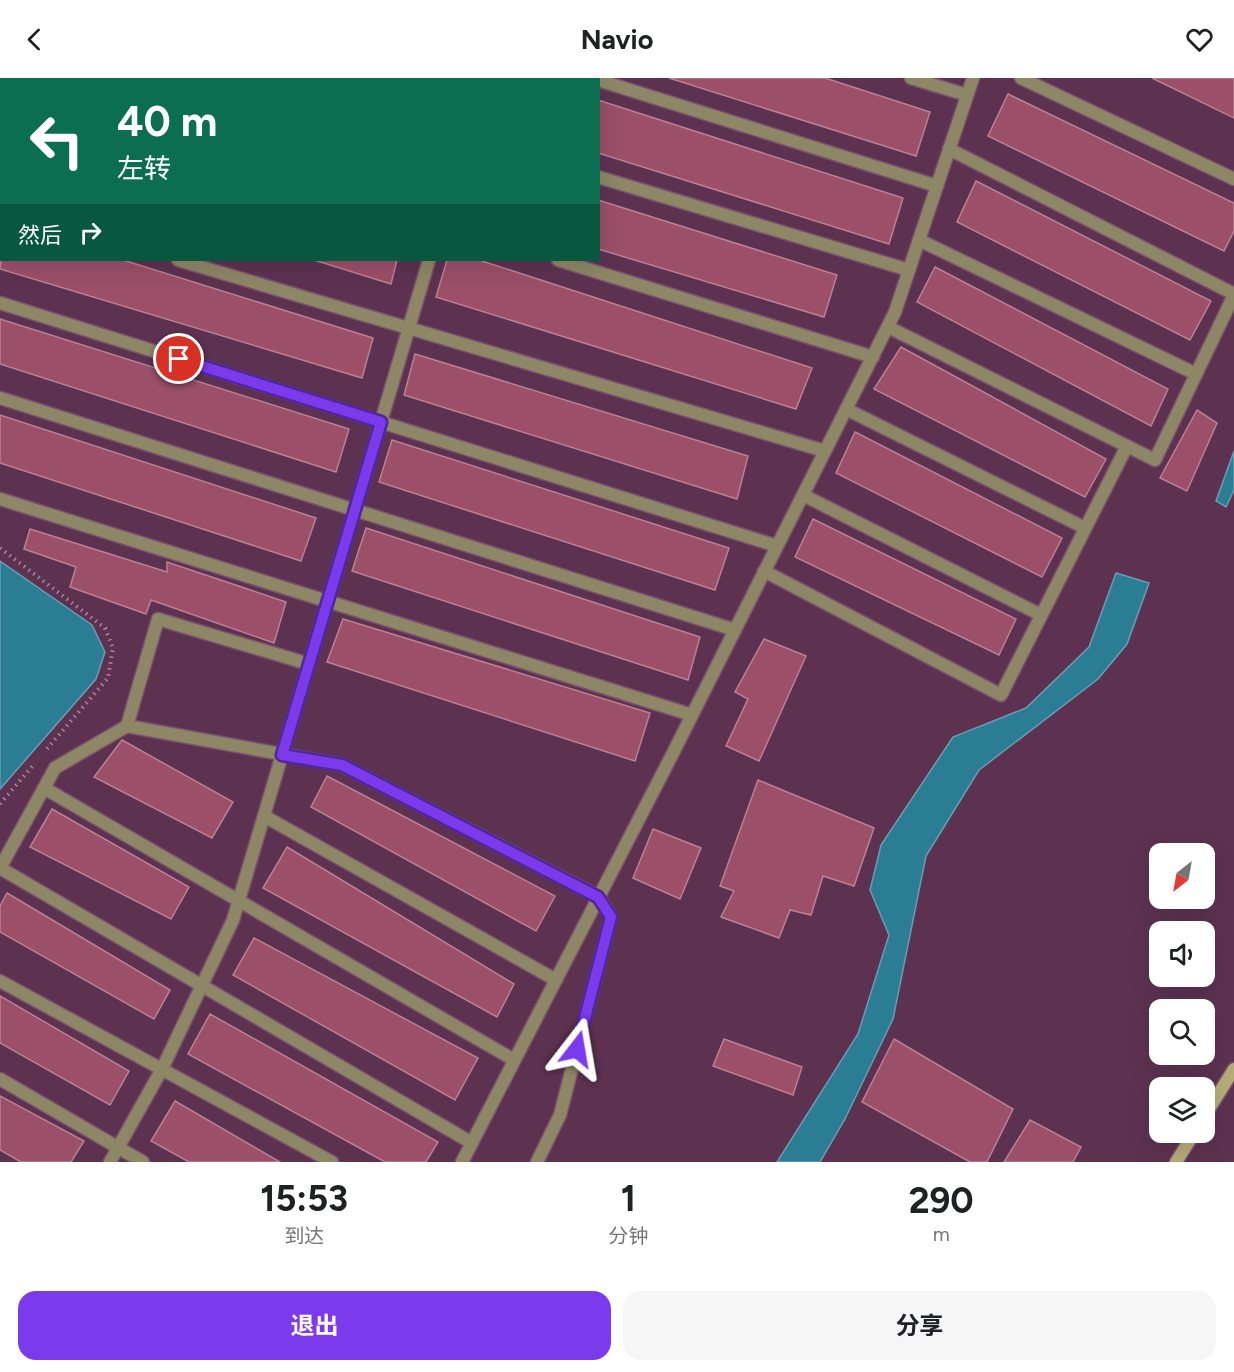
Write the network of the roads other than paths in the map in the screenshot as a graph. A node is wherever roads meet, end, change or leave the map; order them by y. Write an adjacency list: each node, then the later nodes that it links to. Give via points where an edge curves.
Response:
1 (911, 78): 5 (street)
2 (973, 78): 5 (street)
3 (1021, 78): 8 (street)
4 (600, 81): 9 (street)
5 (967, 95): 6 (street)
6 (950, 149): 9 (street); 15 (street)
7 (600, 178): 14 (street)
8 (1234, 179)
9 (937, 186): 10 (street)
10 (919, 240): 14 (street); 19 (street)
11 (181, 261): 24 (street)
12 (429, 261): 22 (street)
13 (561, 261): 18 (street)
14 (909, 270): 17 (street)
15 (1234, 295): 19 (street)
16 (0, 303): 22 (street)
17 (888, 327): 18 (street); 23 (street)
18 (873, 357): 21 (street)
19 (1196, 374): 23 (street, via 1155,460)
20 (0, 398): 27 (street)
21 (846, 409): 24 (street); 28 (street)
22 (381, 422): 27 (street); 29 (street)
23 (1127, 446): 28 (street)
24 (825, 451): 25 (street)
25 (803, 495): 29 (street); 32 (street)
26 (0, 499): 31 (street)
27 (355, 510): 31 (street); 33 (street)
28 (1086, 528): 32 (street)
29 (777, 546): 30 (street)
30 (764, 571): 32 (street, via 1001,695); 33 (street)
31 (327, 602): 34 (street); 35 (street)
32 (1041, 615)
33 (735, 630): 35 (street)
34 (309, 664): 36 (street, via 158,619); 37 (street)
35 (692, 715): 41 (street)
36 (127, 726): 37 (street); 38 (street, via 55,768)
37 (282, 755): 39 (street); 41 (street, via 342,765)
38 (44, 788): 40 (street); 42 (street)
39 (264, 816): 42 (street); 43 (street)
40 (0, 868): 45 (street)
41 (598, 897): 43 (street); 58 (street, via 611,917 560,1115)
42 (239, 901): 45 (street); 46 (street)
43 (556, 980): 46 (street)
44 (0, 981): 47 (street)
45 (202, 986): 47 (street); 51 (street)
46 (514, 1060): 51 (street)
47 (162, 1069): 53 (street); 56 (street)
48 (1234, 1069): 50 (street)
49 (0, 1079): 53 (street)
50 (1215, 1099)
51 (472, 1143): 57 (street)
52 (1188, 1143): 59 (street)
53 (118, 1147): 54 (street); 55 (street)
54 (110, 1162)
55 (143, 1162)
56 (332, 1162)
57 (462, 1162)
58 (537, 1162)
59 (1176, 1162)

